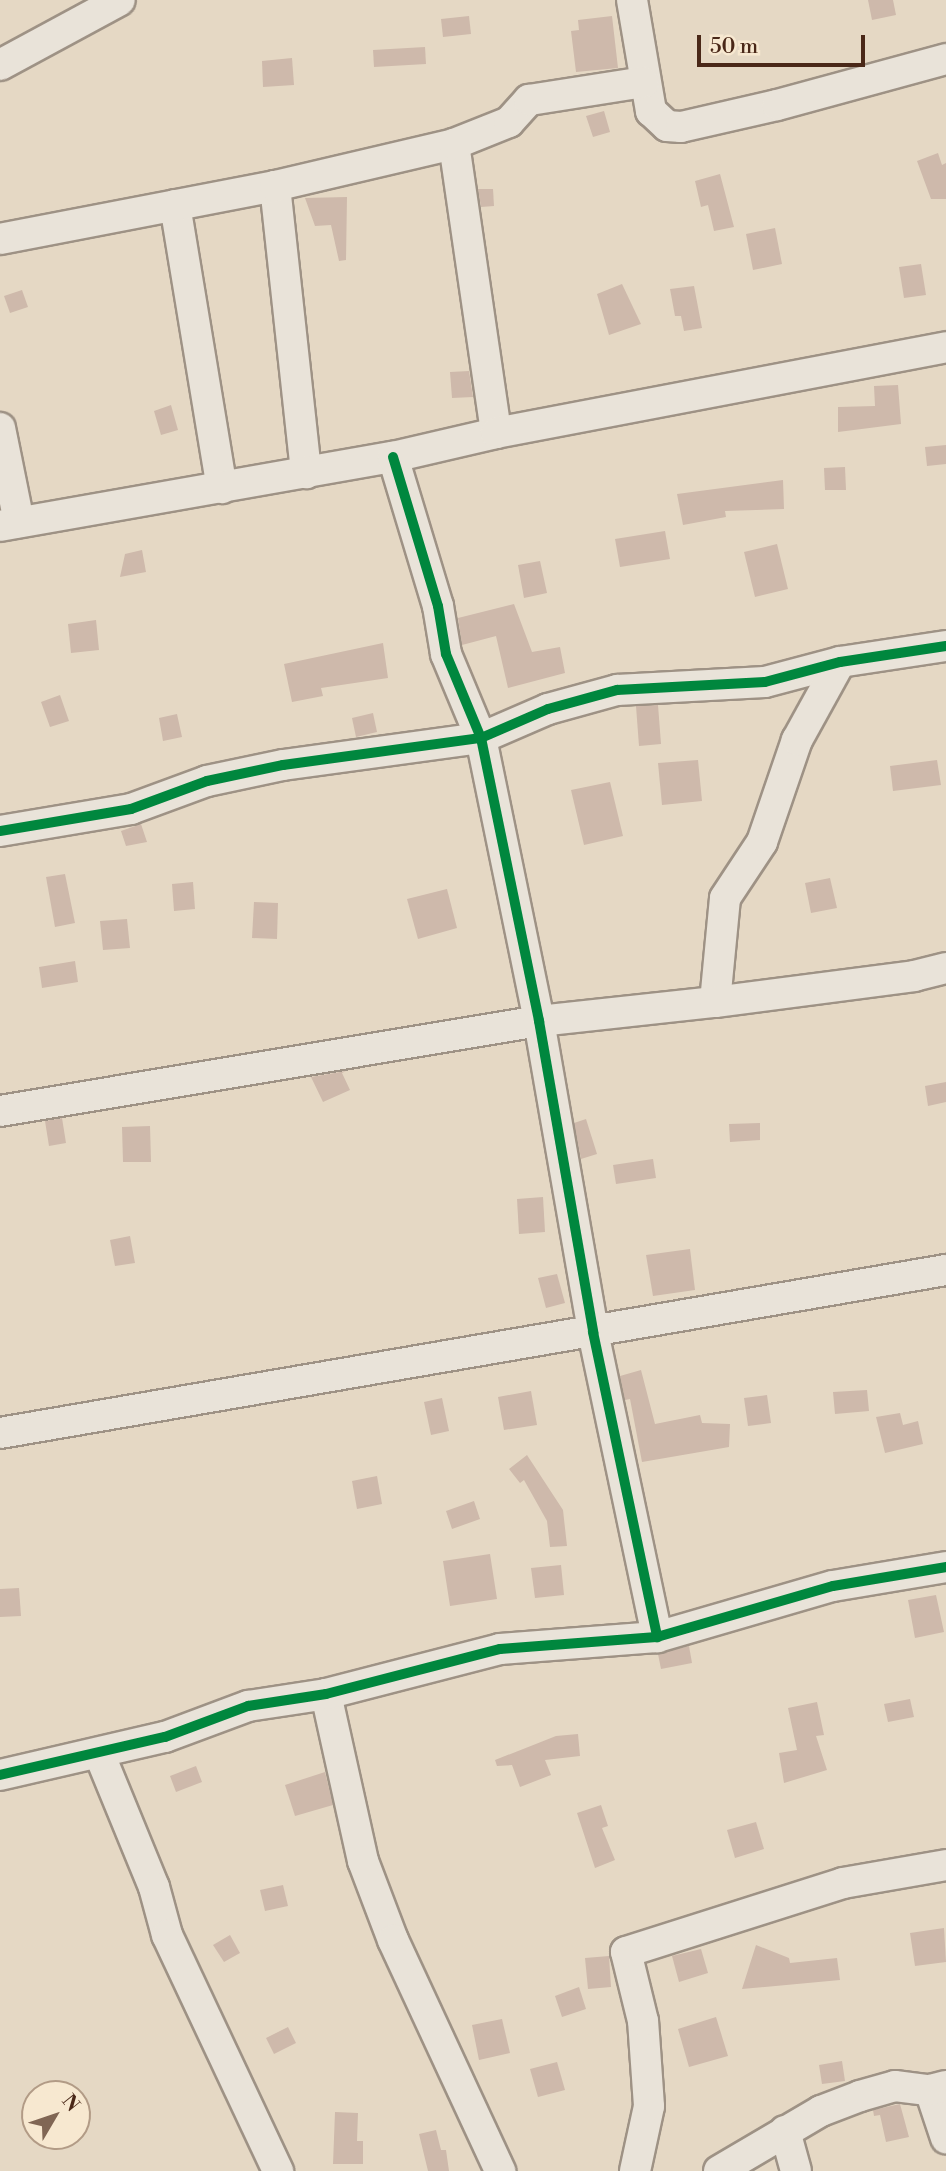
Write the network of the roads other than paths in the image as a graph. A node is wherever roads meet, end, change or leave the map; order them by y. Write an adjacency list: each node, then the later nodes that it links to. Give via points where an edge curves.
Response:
1 (120, 0): 4 (street)
2 (632, 0): 5 (street)
3 (946, 59): 5 (street, via 681,127 659,122 651,111)
4 (0, 65)
5 (644, 82): 6 (street, via 529,100 509,122)
6 (454, 144): 7 (street); 12 (street)
7 (275, 186): 8 (street); 14 (street)
8 (175, 205): 9 (street); 15 (street)
9 (0, 239)
10 (946, 347): 12 (street)
11 (0, 428): 16 (street)
12 (496, 432): 13 (street)
13 (393, 457): 14 (street); 19 (street, via 438,606 446,654)
14 (306, 473): 15 (street)
15 (222, 488): 16 (street)
16 (10, 524)
17 (946, 646): 18 (street)
18 (840, 662): 19 (street, via 765,682 617,690 548,709); 22 (street, via 797,740 762,842 725,898)
19 (481, 738): 20 (street, via 283,765 207,781 131,808); 23 (street)
20 (0, 831)
21 (946, 968): 22 (street)
22 (715, 1002): 23 (street)
23 (539, 1021): 24 (street); 26 (street)
24 (0, 1111)
25 (946, 1270): 26 (street)
26 (593, 1332): 27 (street); 29 (street)
27 (0, 1433)
28 (946, 1567): 29 (street, via 833,1586)
29 (657, 1637): 30 (street, via 500,1649)
30 (326, 1694): 31 (street, via 248,1706 165,1737); 38 (street, via 363,1861 393,1940)
31 (99, 1754): 32 (street); 37 (street, via 154,1887 167,1935)
32 (0, 1775)
33 (946, 1866): 39 (street, via 843,1883 626,1952 643,2021 649,2106)
34 (938, 2088): 35 (street, via 895,2087 860,2096); 36 (street)
35 (785, 2131): 40 (street); 41 (street)
36 (946, 2138)
37 (278, 2171)
38 (500, 2171)
39 (635, 2171)
40 (719, 2171)
41 (796, 2171)

